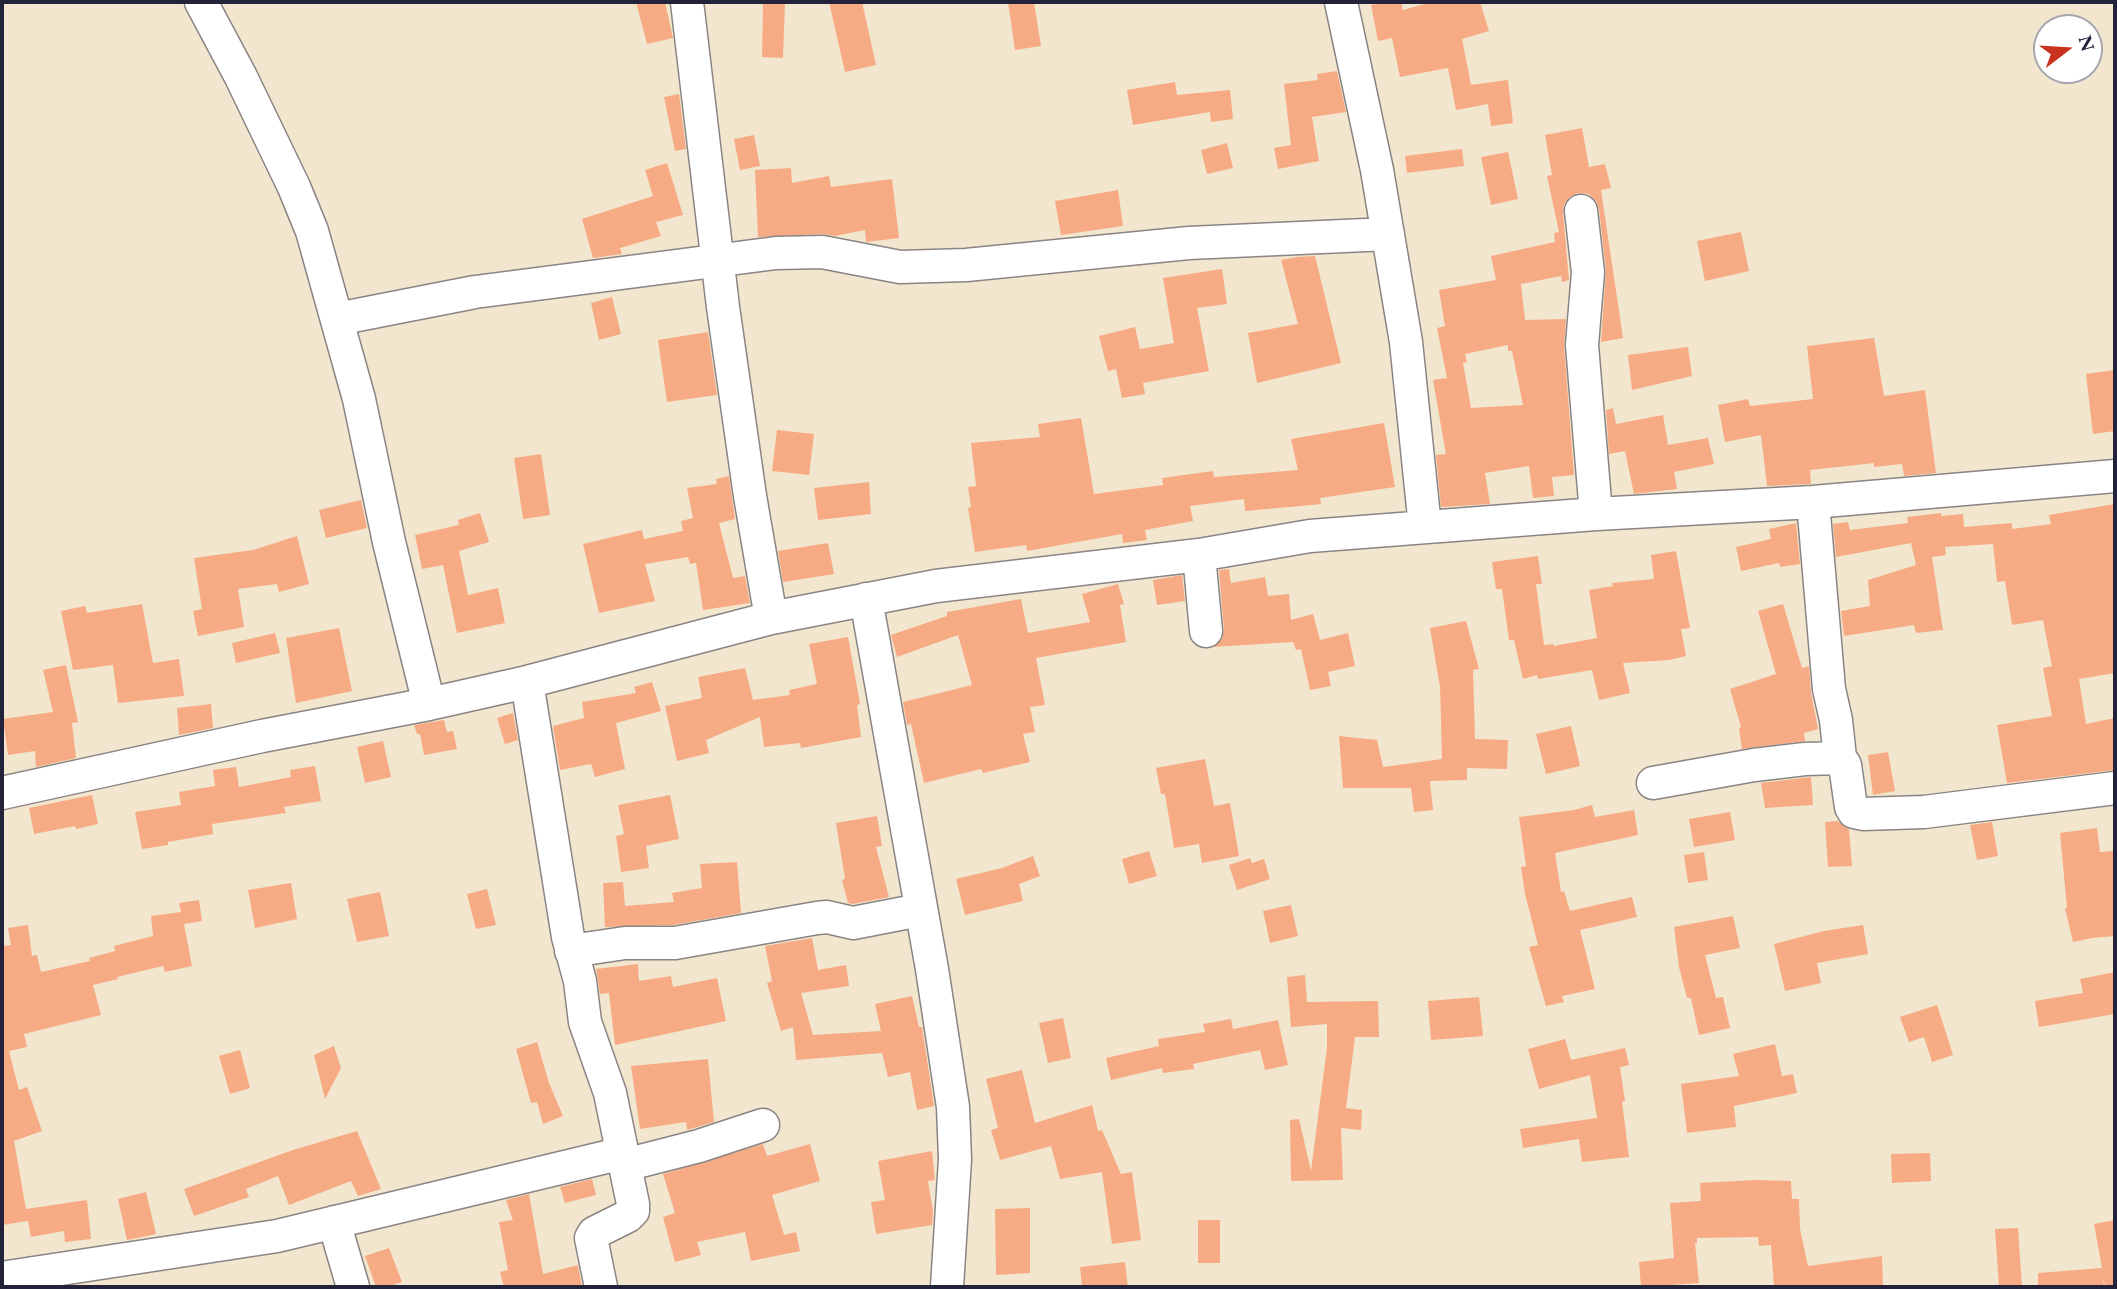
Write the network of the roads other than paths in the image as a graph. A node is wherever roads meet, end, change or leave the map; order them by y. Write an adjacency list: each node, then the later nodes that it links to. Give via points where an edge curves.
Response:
1 (201, 2): 7 (street, via 312,231)
2 (687, 2): 6 (street)
3 (1341, 2): 5 (street)
4 (1581, 211): 10 (street, via 1588,272 1583,360)
5 (1388, 234): 6 (street, via 1189,243 966,265 900,267 822,252); 11 (street, via 1406,342)
6 (719, 261): 7 (street, via 475,292); 14 (street)
7 (337, 318): 17 (street)
8 (2115, 475): 9 (street)
9 (1813, 502): 10 (street); 18 (street, via 1829,689)
10 (1596, 514): 11 (street)
11 (1425, 527): 12 (street, via 1310,536)
12 (1199, 555): 13 (street, via 936,586); 15 (street)
13 (866, 599): 14 (street); 22 (street)
14 (771, 618): 16 (street)
15 (1206, 631)
16 (527, 682): 17 (street); 23 (street)
17 (429, 704): 21 (street)
18 (1840, 758): 19 (street, via 1754,765); 20 (street, via 1851,807 1863,814 1924,812)
19 (1653, 783)
20 (2115, 788)
21 (2, 793)
22 (920, 910): 23 (street, via 853,923 827,917 675,943 625,943); 30 (street, via 953,1107 955,1160)
23 (571, 951): 25 (street, via 585,1022 610,1093)
24 (763, 1125): 25 (street, via 699,1146)
25 (624, 1159): 26 (street); 29 (street, via 633,1211 591,1238)
26 (334, 1222): 27 (street, via 277,1236); 28 (street)
27 (2, 1278)
28 (353, 1287)
29 (601, 1287)
30 (947, 1287)

